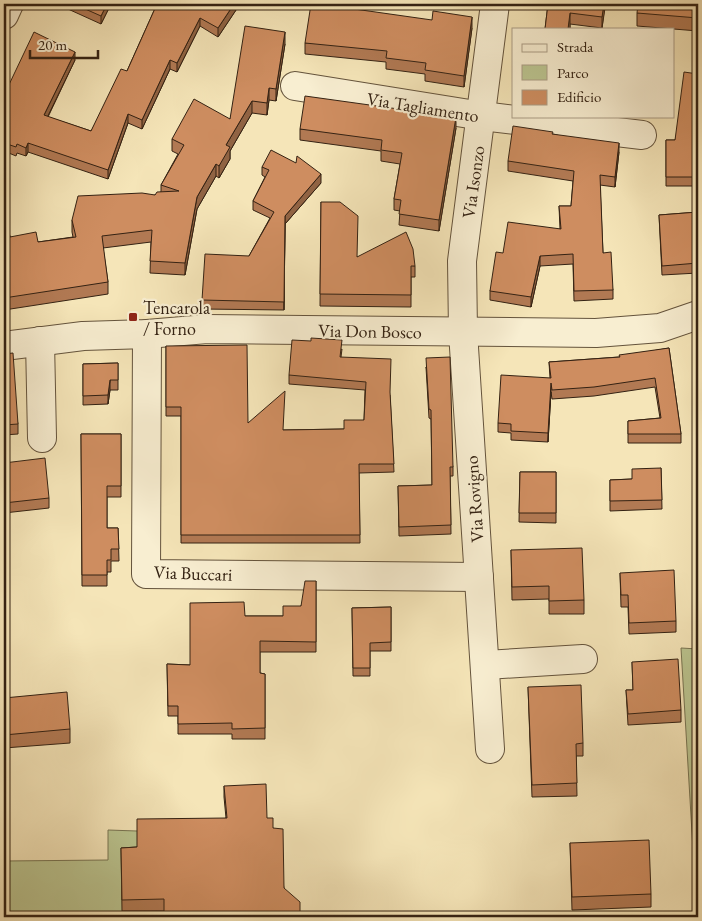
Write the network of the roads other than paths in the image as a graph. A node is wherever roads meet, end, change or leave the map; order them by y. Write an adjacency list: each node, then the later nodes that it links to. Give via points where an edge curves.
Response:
1 (9, 4): 3 (street)
2 (495, 4): 5 (street, Via Isonzo)
3 (4, 14)
4 (295, 86): 5 (street, Via Tagliamento)
5 (482, 116): 6 (street, Via Tagliamento); 8 (street, Via Isonzo, via 462,262)
6 (642, 135)
7 (698, 314): 8 (street, Via Don Bosco, via 660,328 606,332)
8 (463, 332): 9 (street, Via Don Bosco, via 206,329); 13 (street, Via Rovigno)
9 (147, 334): 10 (street, Via Don Bosco); 13 (street, Via Buccari, via 146,574)
10 (40, 341): 11 (street, Via Don Bosco); 12 (street)
11 (4, 346)
12 (42, 438)
13 (479, 577): 15 (street, Via Rovigno)
14 (583, 659): 15 (street)
15 (486, 665): 16 (street, Via Rovigno)
16 (490, 749)

